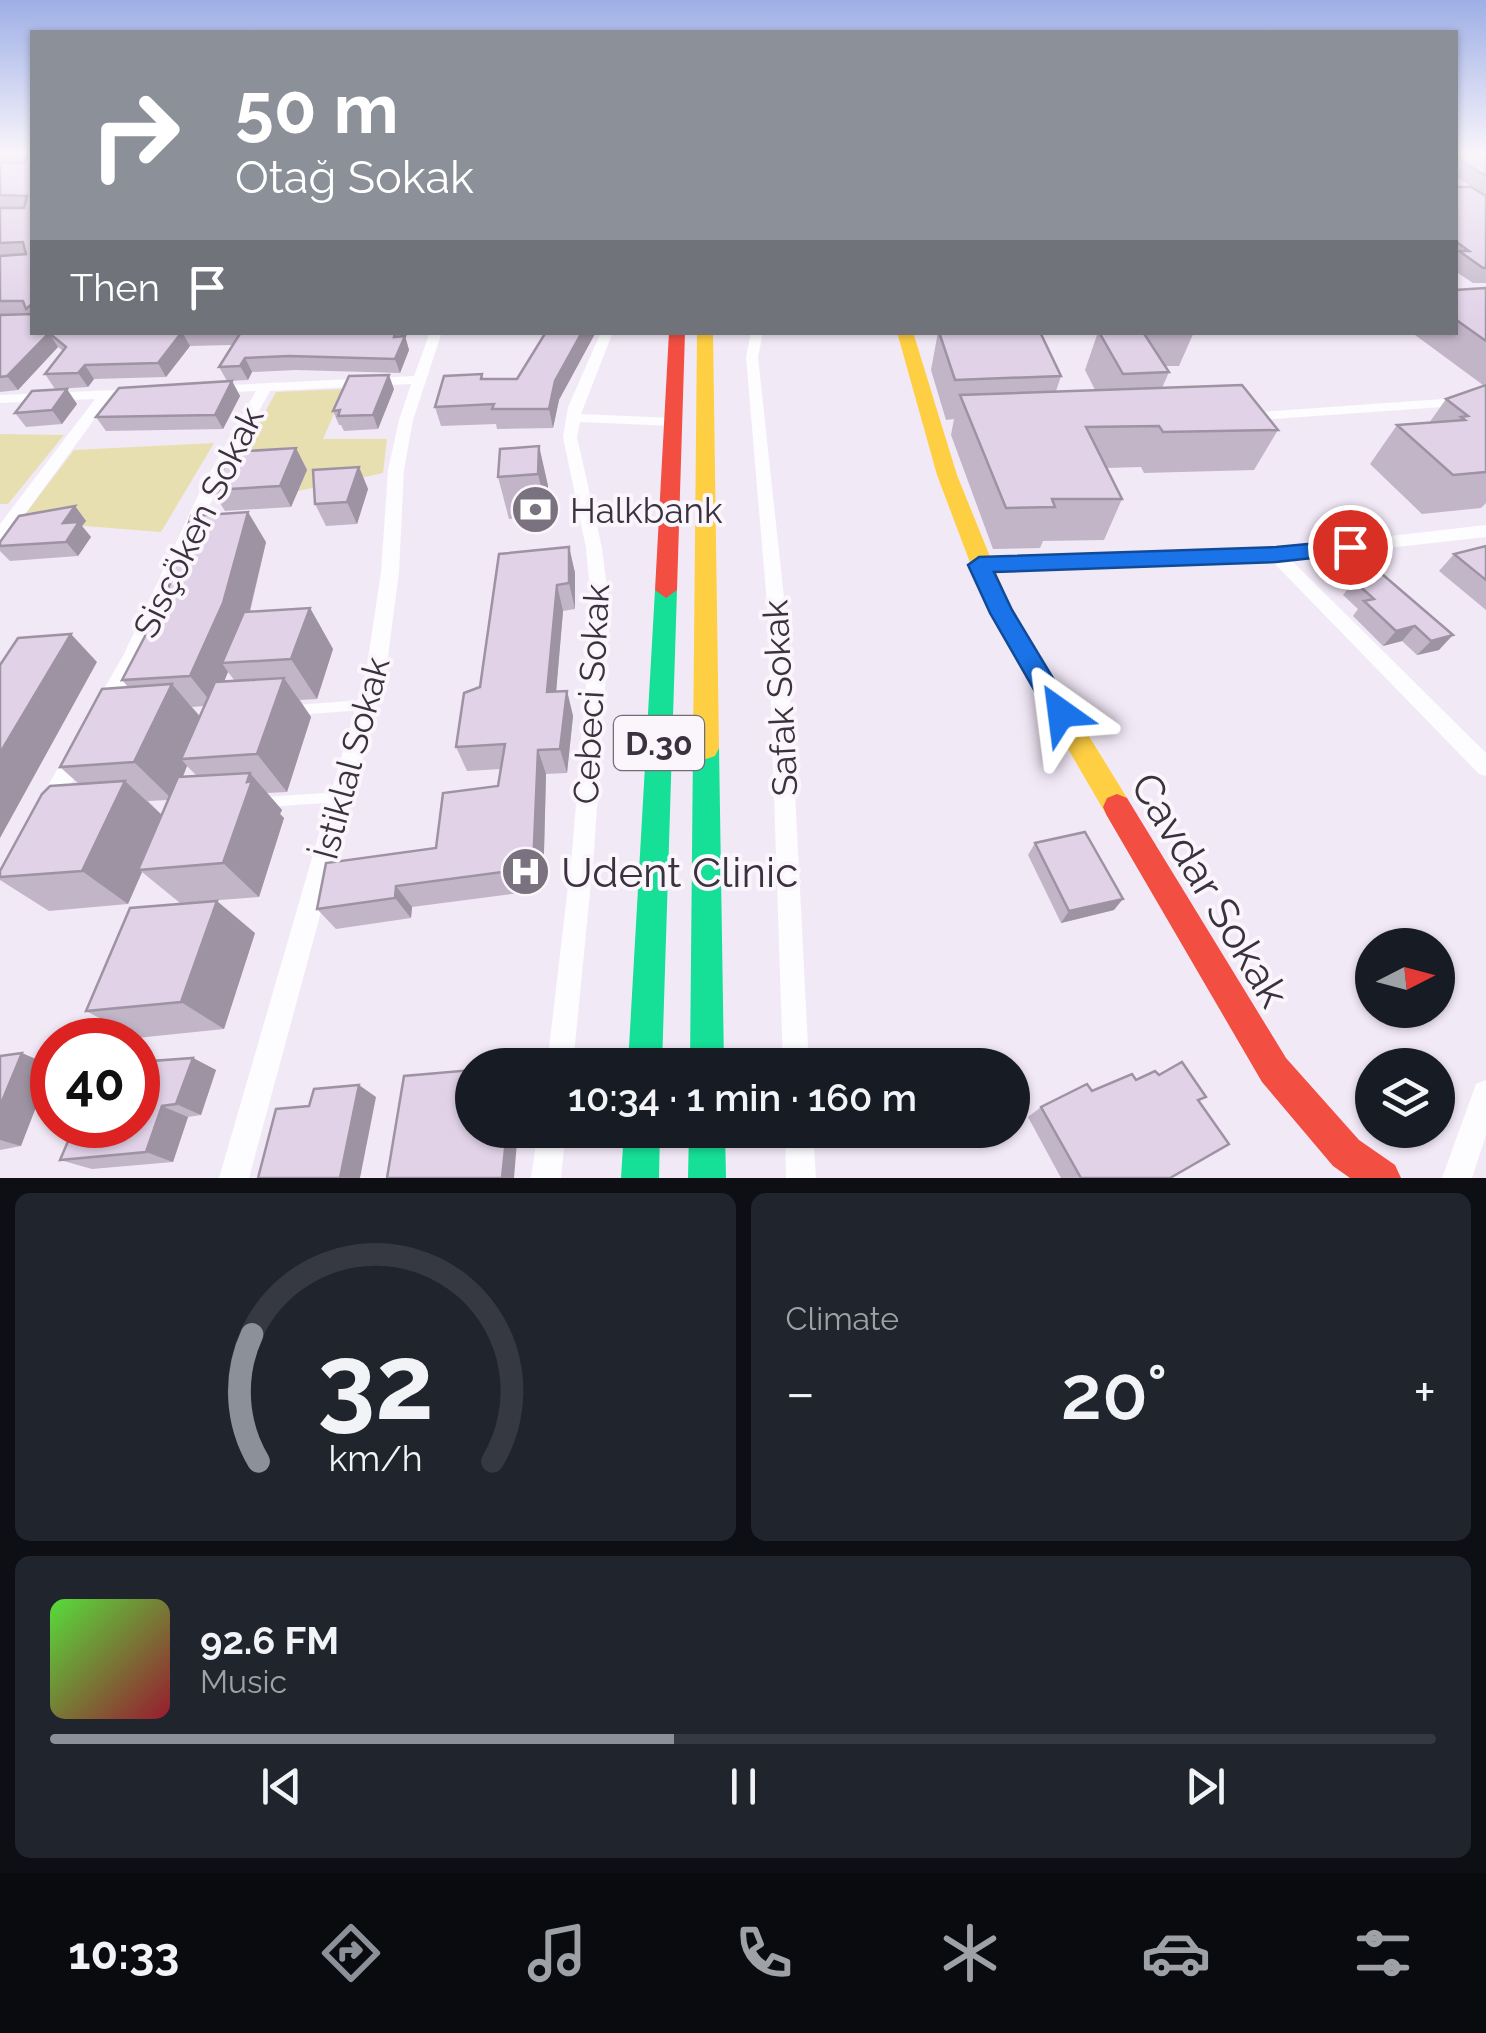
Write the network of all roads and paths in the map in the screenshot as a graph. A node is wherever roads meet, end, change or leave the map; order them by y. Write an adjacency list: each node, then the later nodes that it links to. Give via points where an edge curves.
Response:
1 (435, 335): 7 (street, İstiklal Sokak)
2 (606, 335): 14 (street, Cebeci Sokak)
3 (677, 335): 16 (main road, D.30)
4 (705, 335): 30 (main road, D.30)
5 (756, 335): 31 (street, Safak Sokak, via 752,357 776,616)
6 (906, 335): 21 (main road, Cavdar Sokak, via 941,427)
7 (419, 380): 8 (street); 22 (street, İstiklal Sokak, via 396,470 382,644)
8 (265, 387): 9 (street); 27 (street, Sisçöken Sokak)
9 (205, 390)
10 (146, 393): 11 (street)
11 (106, 394): 12 (street); 17 (street)
12 (0, 398)
13 (1486, 400): 15 (street)
14 (573, 418): 16 (street); 28 (street, Cebeci Sokak, via 570,437 594,548 600,622)
15 (1230, 418)
16 (673, 422): 29 (main road, D.30)
17 (9, 513): 19 (street)
18 (1486, 531): 20 (street)
19 (0, 536)
20 (1276, 555): 21 (street); 24 (street)
21 (979, 565): 42 (main road, Cavdar Sokak, via 1011,630 1274,1070 1346,1153)
22 (367, 705): 23 (lane); 25 (street, İstiklal Sokak)
23 (278, 711)
24 (1486, 766)
25 (342, 796): 26 (lane); 37 (street, İstiklal Sokak)
26 (248, 803)
27 (51, 817)
28 (562, 1048)
29 (646, 1048)
30 (707, 1048)
31 (795, 1048)
32 (1486, 1094): 43 (street)
33 (550, 1148): 38 (street)
34 (641, 1148): 39 (main road)
35 (707, 1148): 40 (main road)
36 (799, 1148): 41 (street)
37 (234, 1178)
38 (546, 1178)
39 (640, 1178)
40 (707, 1178)
41 (801, 1178)
42 (1382, 1178)
43 (1456, 1178)

